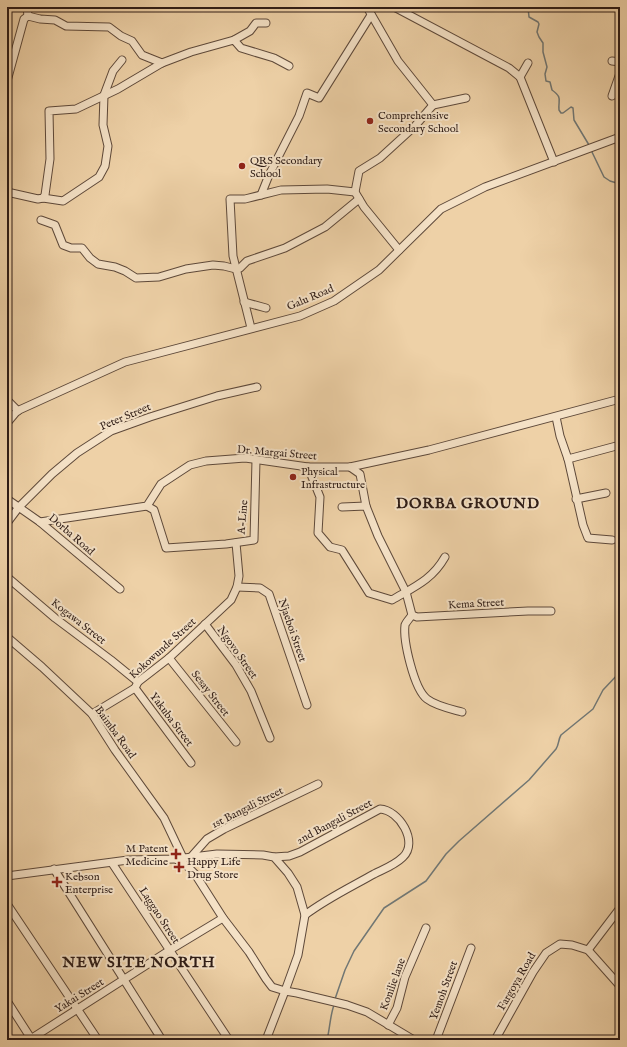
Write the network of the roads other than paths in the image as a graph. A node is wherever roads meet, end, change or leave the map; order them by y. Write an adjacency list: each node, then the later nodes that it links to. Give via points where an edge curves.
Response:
1 (27, 7): 4 (street)
2 (367, 7): 5 (street)
3 (394, 7): 14 (street)
4 (28, 16): 11 (street, via 56,20 66,26 109,27 132,41 142,56); 16 (street, via 24,19)
5 (371, 16): 20 (street, via 398,61); 25 (street, via 319,98 307,93 299,116)
6 (266, 23): 7 (street, via 256,23 250,31)
7 (234, 40): 11 (street); 13 (street, via 241,48 274,58)
8 (122, 60): 17 (street, via 113,71)
9 (612, 61): 10 (street)
10 (620, 62)
11 (162, 63): 17 (street)
12 (528, 63): 14 (street)
13 (289, 66)
14 (520, 76): 22 (street)
15 (620, 76): 18 (street)
16 (7, 81)
17 (104, 95): 26 (street, via 76,109 49,111 50,159); 26 (street, via 103,125 108,146 105,166 99,177 63,201)
18 (612, 96)
19 (466, 98): 20 (street)
20 (433, 105): 24 (street, via 415,126 380,158 359,171)
21 (620, 137): 22 (street, Galu Road)
22 (554, 162): 29 (street, Galu Road, via 485,188 441,209)
23 (7, 192): 26 (street)
24 (355, 192): 25 (street, via 327,189 281,190); 27 (street)
25 (261, 195): 30 (street, via 230,199)
26 (43, 198)
27 (359, 199): 29 (street); 30 (street, via 325,227 285,248 247,261)
28 (41, 220): 30 (street, via 55,225 63,245 82,248 98,264 115,267 136,278 159,277 213,265)
29 (399, 250): 33 (street, Galu Road, via 379,270 334,301 300,316)
30 (236, 269): 31 (street)
31 (244, 302): 32 (street); 33 (street)
32 (266, 308)
33 (251, 328): 37 (street, Galu Road, via 126,362)
34 (257, 387): 50 (street, Peter Street, via 217,396 111,431 52,474)
35 (620, 399): 38 (street, Dr. Margai Street)
36 (7, 400): 37 (street)
37 (17, 411): 39 (street, Galu Road)
38 (556, 417): 41 (street); 43 (street, Dr. Margai Street, via 429,450)
39 (7, 423)
40 (620, 445): 41 (street)
41 (568, 459): 47 (street)
42 (256, 460): 44 (street, Dr. Margai Street); 48 (street, Dr. Margai Street, via 245,458 190,465 161,484); 55 (street, A-Line, via 254,540)
43 (350, 466): 44 (street, Dr. Margai Street); 49 (street, via 360,474)
44 (308, 467): 60 (street, via 320,497 318,533 330,547 342,550 369,593 392,600)
45 (606, 493): 47 (street)
46 (7, 499): 50 (street, Dorba Road)
47 (576, 499): 54 (street, via 588,538)
48 (147, 506): 52 (street); 55 (street, via 154,510 166,548)
49 (366, 506): 51 (street); 60 (street)
50 (19, 507): 52 (street, Dorba Road); 53 (street, Peter Street)
51 (342, 507)
52 (40, 522): 59 (street, Dorba Road)
53 (7, 523)
54 (612, 540)
55 (236, 543): 58 (street, A-Line, via 239,576)
56 (446, 557): 60 (street, via 440,568 427,580)
57 (7, 577): 66 (street, Kogawa Street, via 55,618 111,660)
58 (237, 587): 63 (street, Kokowunde Street, via 231,600); 67 (street, Njaeboi Street, via 260,588 269,594)
59 (120, 589)
60 (406, 592): 62 (street)
61 (551, 611): 62 (street, Kema Street, via 417,617)
62 (412, 615): 68 (street, via 405,624 406,641 420,692 427,699)
63 (205, 624): 65 (street, Kokowunde Street); 70 (street, Ngovo Street, via 236,665 251,691)
64 (7, 638): 69 (street, Baimba Road)
65 (169, 658): 66 (street, Kokowunde Street); 71 (street, Sesay Street)
66 (137, 685): 69 (street, Kokowunde Street); 72 (street, Yakuba Street)
67 (306, 705)
68 (462, 712)
69 (92, 714): 76 (street, Baimba Road, via 164,818)
70 (270, 738)
71 (236, 742)
72 (191, 763)
73 (318, 784): 74 (street, 1st Bangali Street, via 218,832 207,839)
74 (191, 857): 75 (street, via 217,854); 76 (street)
75 (274, 857): 82 (street, via 297,888); 82 (street, 2nd Bangali Street, via 300,852 380,809 402,821 409,845 403,858 318,905)
76 (179, 859): 77 (street); 83 (street, Baimba Road, via 195,874)
77 (112, 863): 78 (street); 86 (street, Laggao Street)
78 (54, 869): 79 (street); 88 (street)
79 (7, 876)
80 (7, 904): 92 (street)
81 (620, 908): 87 (street)
82 (305, 915): 90 (street, via 298,955)
83 (223, 918): 86 (street, Yakai Street); 90 (street, Baimba Road, via 272,987)
84 (426, 928): 93 (street, Konilie lane, via 405,977 397,1008)
85 (471, 948): 100 (street, Yemoh Street)
86 (170, 950): 88 (street, Yakai Street); 97 (street, Laggao Street)
87 (588, 950): 89 (street); 101 (street, Fargoya Road, via 560,944 546,953)
88 (125, 980): 92 (street, Yakai Street); 96 (street)
89 (620, 986)
90 (286, 991): 93 (street, Baimba Road, via 347,1005 367,1012); 98 (street)
91 (7, 1001): 94 (street)
92 (77, 1010): 94 (street, Yakai Street); 95 (street)
93 (388, 1025): 99 (street, Baimba Road)
94 (30, 1040)
95 (98, 1040)
96 (162, 1040)
97 (229, 1040)
98 (266, 1040)
99 (414, 1040)
100 (436, 1040)
101 (495, 1040)

